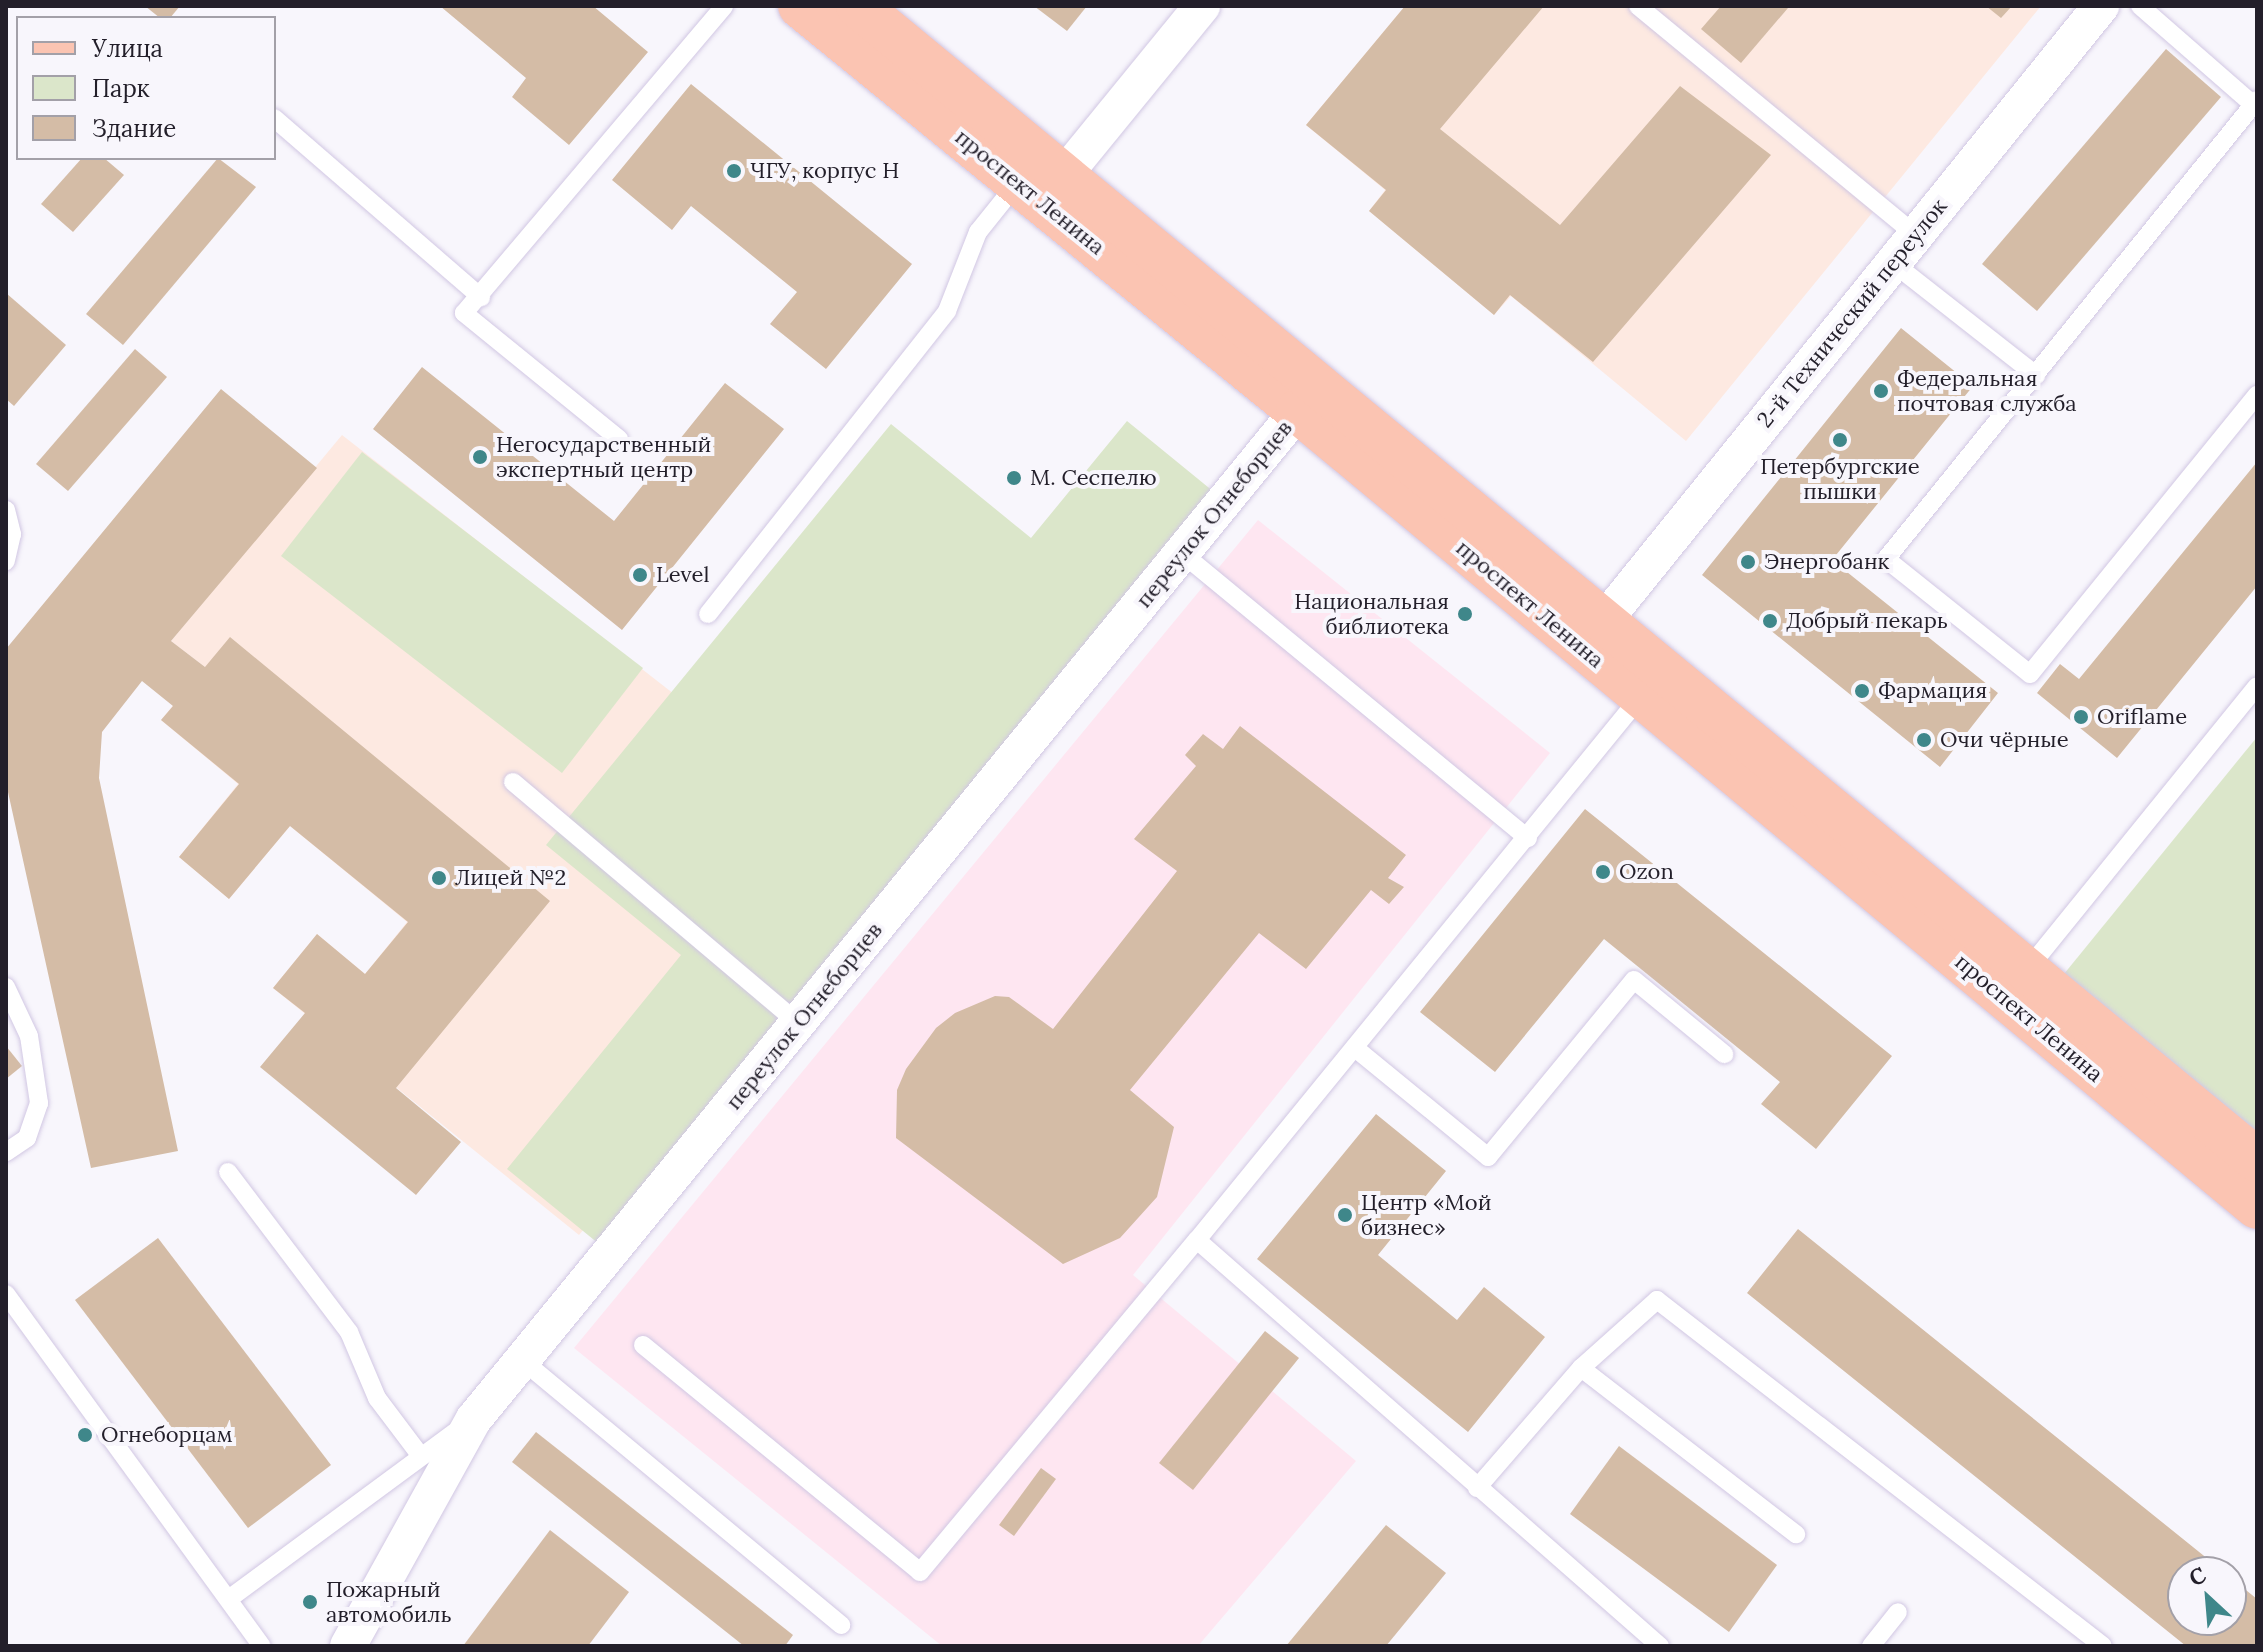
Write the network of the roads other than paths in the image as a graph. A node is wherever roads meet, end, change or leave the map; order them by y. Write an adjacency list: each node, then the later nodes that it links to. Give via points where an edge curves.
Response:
1 (724, 6): 13 (lane)
2 (800, 6): 10 (main road, проспект Ленина)
3 (858, 6): 10 (main road, проспект Ленина)
4 (1202, 6): 10 (street)
5 (1638, 6): 11 (lane)
6 (2101, 6): 11 (street, 2-й Технический переулок)
7 (2140, 6): 8 (lane)
8 (2256, 104): 14 (lane)
9 (276, 120): 13 (lane)
10 (1042, 178): 16 (main road, проспект Ленина); 21 (lane, via 978,232 947,311)
11 (1916, 235): 12 (street, 2-й Технический переулок)
12 (1893, 263): 14 (lane); 22 (street, 2-й Технический переулок)
13 (481, 297): 17 (lane, via 464,313)
14 (2036, 375): 15 (lane, via 1886,559 2030,674)
15 (2257, 395)
16 (1309, 399): 19 (street, переулок Огнеборцев); 22 (main road, проспект Ленина)
17 (619, 439)
18 (6, 510): 20 (lane, via 12,534)
19 (1183, 554): 26 (lane); 29 (street, переулок Огнеборцев)
20 (6, 561)
21 (708, 614)
22 (1593, 634): 23 (main road, проспект Ленина)
23 (1652, 683): 26 (lane); 27 (main road, проспект Ленина); 35 (main road, проспект Ленина)
24 (2257, 686): 27 (lane)
25 (513, 782): 29 (lane)
26 (1528, 838): 30 (lane)
27 (2027, 970): 33 (main road, проспект Ленина)
28 (6, 987): 32 (lane, via 29,1036 39,1103 27,1138)
29 (798, 1023): 39 (street, переулок Огнеборцев)
30 (1355, 1048): 31 (lane, via 1488,1157 1634,980); 36 (lane)
31 (1724, 1054)
32 (6, 1152)
33 (2257, 1160)
34 (228, 1172): 42 (lane, via 349,1332 377,1398)
35 (2257, 1207)
36 (1197, 1240): 38 (lane, via 920,1572); 43 (lane)
37 (6, 1294): 45 (lane)
38 (643, 1345)
39 (522, 1360): 41 (street, переулок Огнеборцев); 47 (lane)
40 (1581, 1368): 43 (lane); 44 (lane); 53 (lane, via 1657,1300)
41 (474, 1419): 42 (lane); 50 (street, переулок Огнеборцев)
42 (420, 1455): 45 (lane)
43 (1477, 1488): 48 (lane)
44 (1796, 1534)
45 (230, 1598): 49 (lane)
46 (1898, 1612): 52 (lane)
47 (841, 1625)
48 (1642, 1639): 51 (lane)
49 (262, 1646)
50 (348, 1646)
51 (1660, 1646)
52 (1871, 1646)
53 (2103, 1646)

